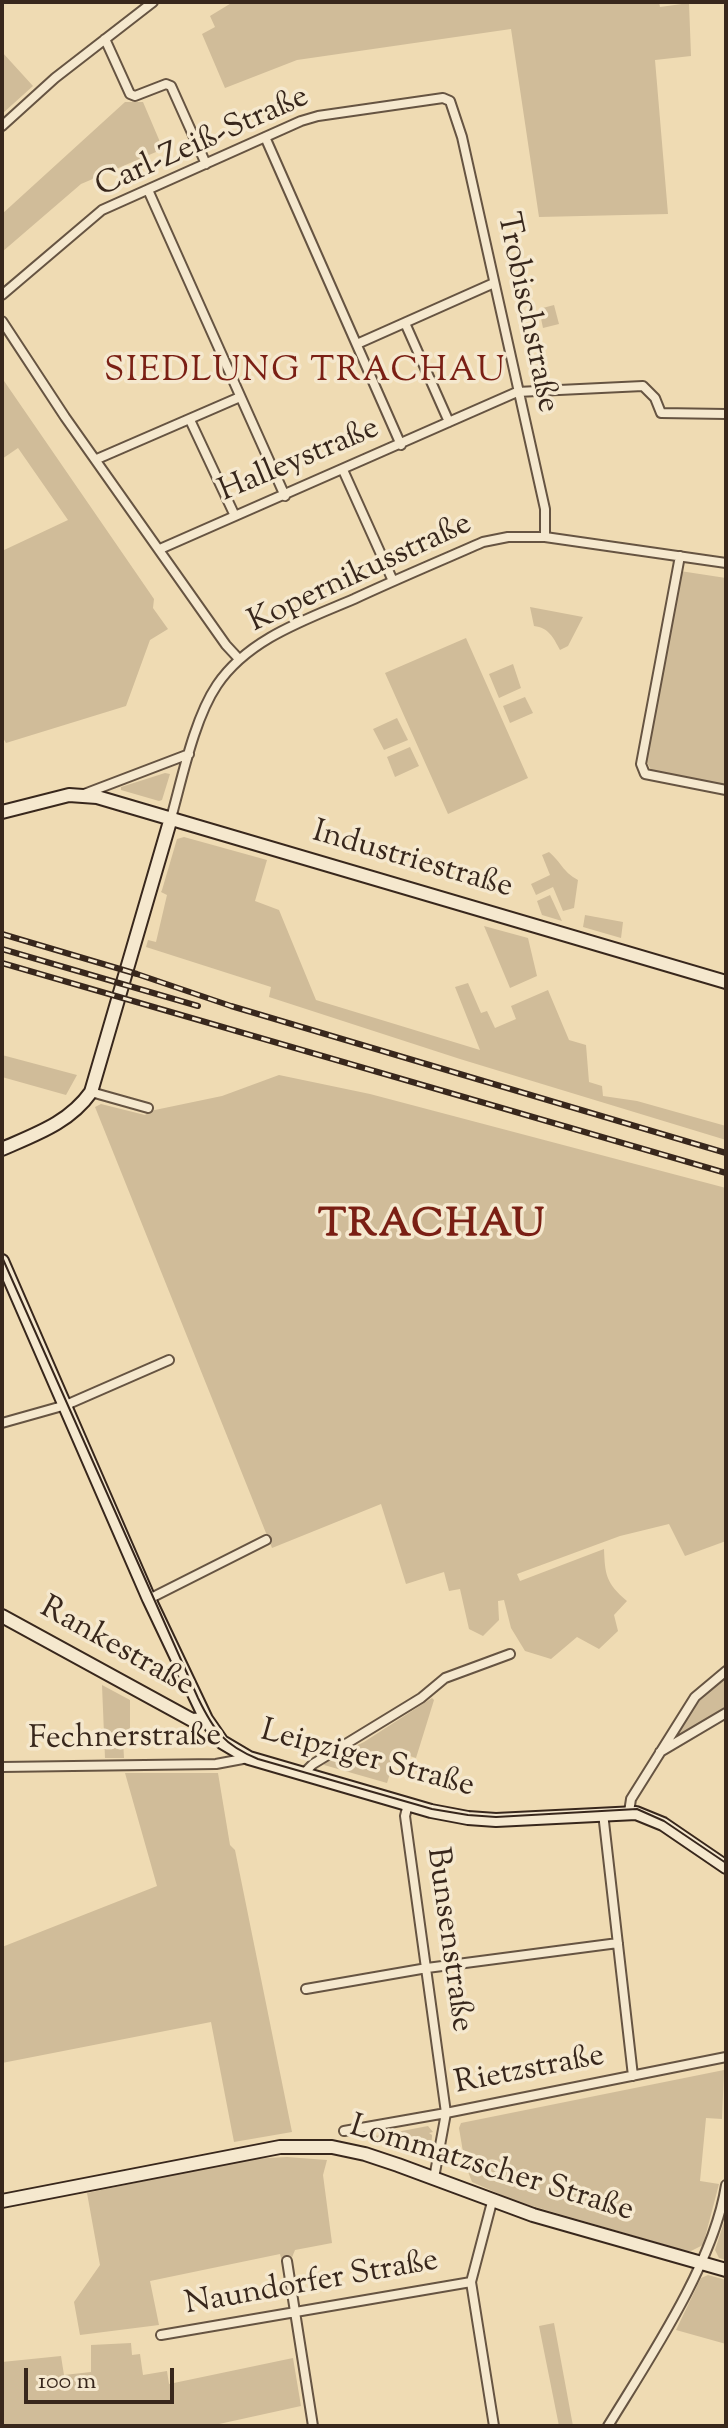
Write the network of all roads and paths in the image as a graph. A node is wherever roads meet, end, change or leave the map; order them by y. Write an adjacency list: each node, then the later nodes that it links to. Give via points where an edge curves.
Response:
1 (153, 2): 2 (street)
2 (105, 39): 4 (street); 6 (street, via 130,94 171,86)
3 (450, 101): 5 (street, Carl-Zeiß-Straße, via 318,116); 8 (street, Trobischstraße)
4 (2, 126)
5 (265, 137): 6 (street, Carl-Zeiß-Straße); 12 (street)
6 (206, 164): 7 (street, Carl-Zeiß-Straße)
7 (148, 190): 9 (street, Carl-Zeiß-Straße, via 102,210); 14 (street)
8 (494, 283): 11 (street); 13 (street, Trobischstraße)
9 (2, 295)
10 (2, 321): 19 (street)
11 (405, 323): 12 (street); 17 (street)
12 (357, 344): 18 (street)
13 (517, 392): 15 (street, Halleystraße, via 643,386 661,413); 17 (street, Halleystraße); 23 (street, Trobischstraße, via 545,509)
14 (240, 397): 16 (street); 21 (street)
15 (726, 414)
16 (190, 420): 19 (street); 22 (street)
17 (449, 422): 18 (street, Halleystraße)
18 (401, 445): 20 (street, Halleystraße)
19 (97, 459): 24 (street)
20 (343, 470): 21 (street, Halleystraße); 27 (street)
21 (285, 496): 22 (street, Halleystraße)
22 (235, 516): 24 (street, Halleystraße)
23 (545, 537): 25 (street, Kopernikusstraße); 27 (street, Kopernikusstraße, via 483,542)
24 (160, 549): 28 (street)
25 (680, 556): 26 (street, Kopernikusstraße); 30 (street, via 641,764 645,774)
26 (726, 563)
27 (393, 581): 28 (street, Kopernikusstraße, via 269,637)
28 (239, 659): 29 (street, Kopernikusstraße, via 216,687)
29 (189, 754): 31 (street, Industriestraße); 33 (street, Kopernikusstraße)
30 (726, 790)
31 (83, 795): 32 (main road, Industriestraße); 33 (main road, Industriestraße)
32 (2, 812)
33 (171, 818): 34 (main road, Industriestraße); 35 (main road)
34 (726, 982)
35 (91, 1092): 36 (street); 37 (main road, via 56,1125)
36 (148, 1108)
37 (2, 1149)
38 (2, 1261): 40 (main road, Leipziger Straße)
39 (169, 1360): 40 (street)
40 (64, 1405): 41 (street); 43 (main road, Leipziger Straße)
41 (2, 1423)
42 (266, 1540): 43 (street)
43 (149, 1599): 48 (main road, Leipziger Straße)
44 (2, 1616): 48 (main road, Rankestraße, via 192,1720)
45 (510, 1654): 52 (street, via 445,1678)
46 (726, 1671): 49 (street, via 695,1697)
47 (726, 1713): 49 (street)
48 (206, 1719): 50 (main road, Leipziger Straße, via 222,1742)
49 (660, 1752): 55 (street, via 631,1799)
50 (249, 1758): 51 (street, Fechnerstraße, via 216,1764); 52 (main road, Leipziger Straße)
51 (2, 1767)
52 (303, 1774): 53 (main road, Leipziger Straße)
53 (408, 1804): 54 (main road, Leipziger Straße, via 496,1820); 58 (street, Bunsenstraße, via 405,1816)
54 (603, 1812): 55 (main road, Leipziger Straße); 57 (street)
55 (629, 1812): 56 (main road, Leipziger Straße, via 663,1824)
56 (726, 1867)
57 (618, 1943): 58 (street); 61 (street)
58 (427, 1968): 59 (street); 62 (street, Bunsenstraße)
59 (306, 1989)
60 (726, 2057): 61 (street, Rietzstraße)
61 (633, 2076): 62 (street, Rietzstraße)
62 (446, 2113): 63 (street, Rietzstraße); 64 (street, Bunsenstraße)
63 (344, 2131)
64 (434, 2178): 66 (main road, Lommatzscher Straße, via 332,2147 280,2147); 67 (main road, Lommatzscher Straße)
65 (726, 2185): 69 (street)
66 (2, 2201)
67 (492, 2202): 69 (main road, Lommatzscher Straße); 71 (street)
68 (287, 2261): 72 (street)
69 (701, 2263): 70 (main road, Lommatzscher Straße); 76 (street)
70 (726, 2270)
71 (471, 2282): 72 (street, Naundorfer Straße); 75 (street)
72 (295, 2311): 73 (street, Naundorfer Straße); 74 (street)
73 (161, 2335)
74 (313, 2426)
75 (494, 2426)
76 (608, 2426)

